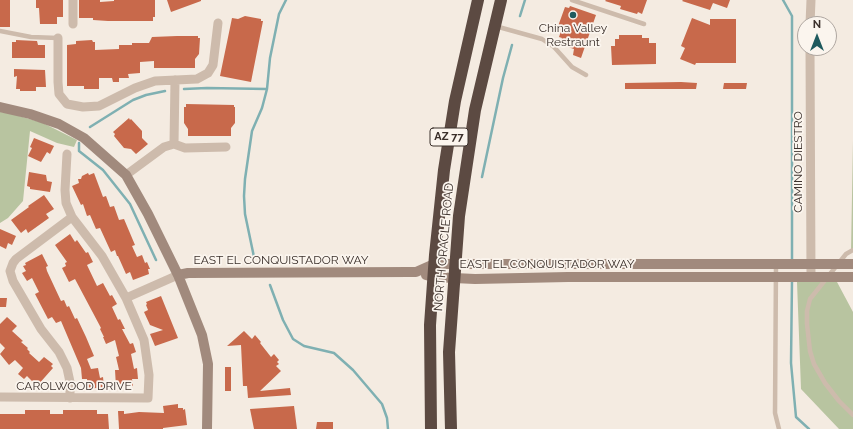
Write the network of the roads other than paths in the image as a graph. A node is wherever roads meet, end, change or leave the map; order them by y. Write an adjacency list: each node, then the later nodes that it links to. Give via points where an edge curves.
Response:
1 (73, 0): 8 (street)
2 (478, 0): 28 (highway, NORTH ORACLE ROAD / AZ 77, via 455,100)
3 (501, 0): 10 (highway, NORTH ORACLE ROAD / AZ 77)
4 (572, 0): 9 (lane)
5 (810, 0): 6 (street)
6 (810, 16)
7 (218, 23): 15 (street, via 212,64 208,73 198,78)
8 (72, 24)
9 (644, 24)
10 (494, 26): 14 (lane, via 542,39); 23 (highway, NORTH ORACLE ROAD / AZ 77, via 475,110 459,216)
11 (0, 31): 12 (lane, via 31,37)
12 (58, 38): 15 (street, via 59,94 68,104 83,107 99,106 155,81)
13 (810, 56): 26 (street, CAMINO DIESTRO)
14 (586, 75)
15 (174, 80): 17 (street)
16 (0, 107): 20 (street, via 59,124 84,138)
17 (174, 144): 18 (street, via 185,148); 20 (street, via 164,147)
18 (226, 147)
19 (67, 154): 21 (street, via 66,203)
20 (126, 175): 29 (street)
21 (72, 217): 36 (street, via 102,256); 38 (street, via 9,266 13,281 67,368)
22 (853, 250): 27 (lane, via 846,254)
23 (455, 264): 24 (street, EAST EL CONQUISTADOR WAY); 28 (street, EAST EL CONQUISTADOR WAY); 35 (highway, NORTH ORACLE ROAD / AZ 77)
24 (567, 264): 25 (street, EAST EL CONQUISTADOR WAY); 30 (street)
25 (776, 264): 26 (street, EAST EL CONQUISTADOR WAY); 31 (lane)
26 (811, 264): 27 (street); 32 (street, CAMINO DIESTRO)
27 (846, 264): 33 (lane)
28 (433, 270): 29 (street, EAST EL CONQUISTADOR WAY, via 188,272); 35 (street, EAST EL CONQUISTADOR WAY); 41 (highway, NORTH ORACLE ROAD / AZ 77, via 430,325)
29 (178, 275): 36 (street, EAST EL CONQUISTADOR WAY); 40 (street, via 202,335 208,364)
30 (568, 277): 31 (street, EAST EL CONQUISTADOR WAY); 35 (street, EAST EL CONQUISTADOR WAY)
31 (776, 277): 32 (street, EAST EL CONQUISTADOR WAY); 43 (lane, via 775,413)
32 (811, 277): 33 (street)
33 (828, 277): 34 (street); 39 (lane, via 810,299 807,310 810,351 825,383)
34 (853, 277)
35 (454, 278): 42 (highway, NORTH ORACLE ROAD / AZ 77, via 449,352)
36 (126, 298): 38 (street, CAROLWOOD DRIVE, via 144,340 149,375 148,398)
37 (0, 397): 38 (street, CAROLWOOD DRIVE)
38 (70, 398)
39 (853, 414)
40 (207, 429)
41 (431, 429)
42 (451, 429)
43 (779, 429)

